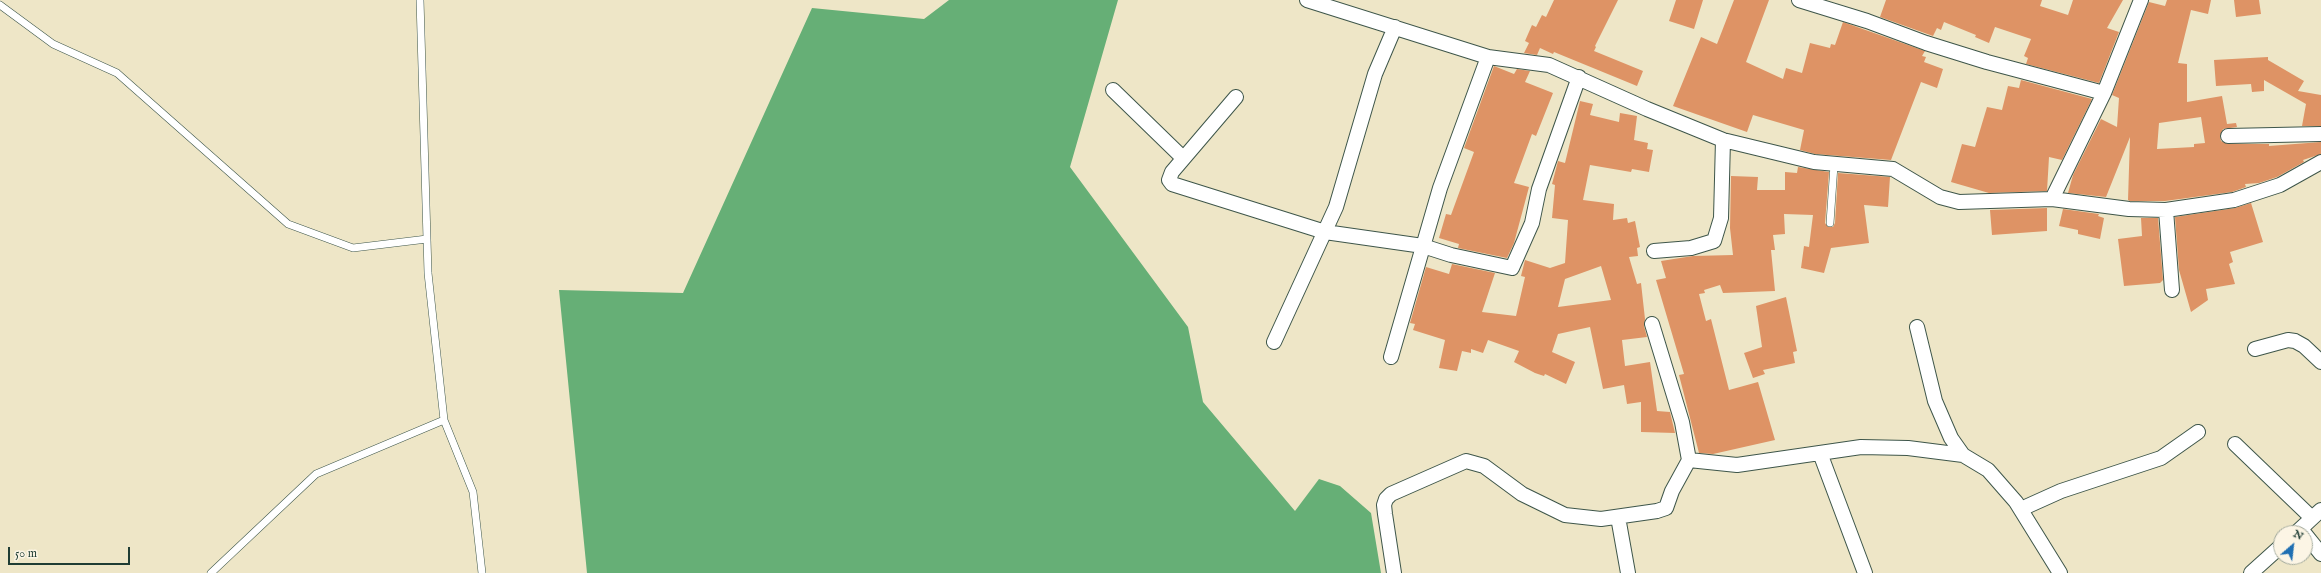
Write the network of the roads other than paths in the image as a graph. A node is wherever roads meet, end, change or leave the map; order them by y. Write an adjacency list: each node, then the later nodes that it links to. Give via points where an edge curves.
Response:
1 (420, 0): 22 (lane)
2 (1307, 0): 6 (street)
3 (1799, 0): 10 (street, via 1926,43)
4 (2141, 0): 10 (street)
5 (0, 5): 22 (lane, via 53,44 117,73 288,224 353,248)
6 (1395, 27): 7 (street); 21 (street, via 1376,74 1336,207)
7 (1488, 57): 8 (street, via 1549,65); 23 (street, via 1440,188)
8 (1579, 77): 14 (street, via 1647,109); 23 (street, via 1539,189 1532,223 1512,268 1451,255)
9 (1113, 90): 15 (street)
10 (2104, 93): 18 (street)
11 (1236, 97): 15 (street)
12 (2321, 134): 13 (street)
13 (2228, 136)
14 (1723, 140): 17 (street); 24 (street, via 1721,218 1714,241 1691,248)
15 (1183, 158): 21 (street, via 1169,178 1172,184)
16 (2321, 162): 19 (street, via 2280,185 2234,200)
17 (1834, 165): 18 (street, via 1893,169 1940,197 1959,202); 20 (lane)
18 (2052, 199): 19 (street, via 2129,209)
19 (2166, 210): 25 (street)
20 (1830, 223)
21 (1325, 232): 23 (street); 28 (street)
22 (427, 239): 32 (lane, via 428,273)
23 (1423, 246): 30 (street)
24 (1654, 251)
25 (2172, 290)
26 (1652, 324): 37 (street, via 1682,422)
27 (1917, 327): 36 (street, via 1935,401 1951,438)
28 (1274, 342)
29 (2255, 350): 31 (street, via 2288,340 2304,346)
30 (1391, 357)
31 (2321, 362)
32 (444, 420): 45 (lane, via 316,474); 46 (lane, via 473,492)
33 (2198, 432): 38 (street, via 2162,458 2061,491)
34 (2236, 444): 39 (street)
35 (1820, 453): 36 (street, via 1861,447 1908,448); 37 (street, via 1737,465); 49 (street)
36 (1963, 455): 38 (street, via 1988,470)
37 (1690, 460): 40 (street, via 1672,491 1666,508 1657,512)
38 (2020, 509): 50 (street)
39 (2317, 514): 41 (street)
40 (1618, 517): 47 (street, via 1601,519 1565,515 1522,494 1484,466 1466,461 1391,494 1386,499 1384,514); 48 (street)
41 (2308, 525)
42 (2313, 545): 44 (street)
43 (2273, 553): 51 (street)
44 (2321, 554)
45 (211, 573)
46 (482, 573)
47 (1394, 573)
48 (1628, 573)
49 (1865, 573)
50 (2060, 573)
51 (2251, 573)

